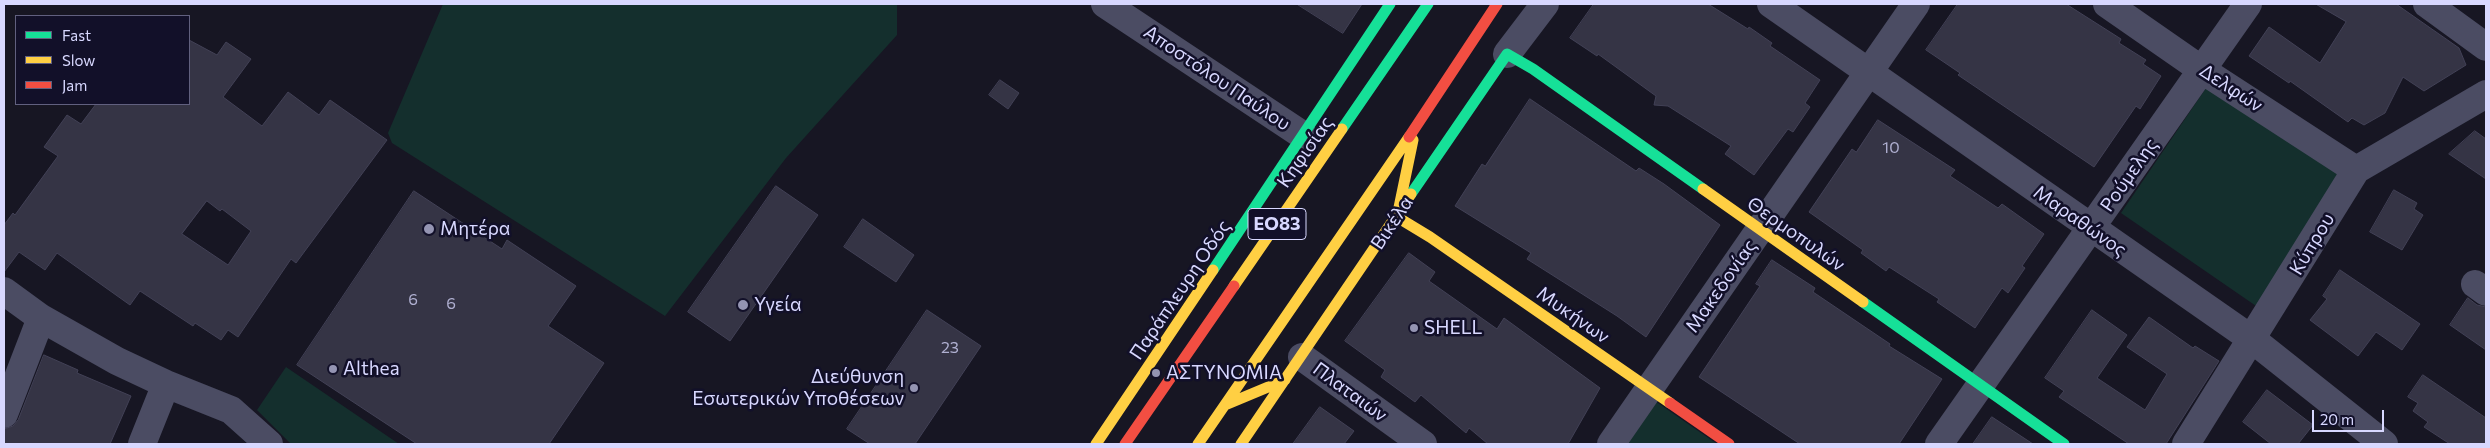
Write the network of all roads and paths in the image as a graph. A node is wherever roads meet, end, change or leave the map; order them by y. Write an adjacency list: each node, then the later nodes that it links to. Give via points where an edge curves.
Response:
1 (1105, 4): 17 (street, Αποστόλου Παύλου)
2 (1390, 4): 17 (street, Παράπλευρη Οδός)
3 (1428, 4): 35 (street, Κηφισίας / ΕΟ83)
4 (1497, 4): 16 (street, ΕΟ83)
5 (1545, 4): 12 (street, Βικέλα)
6 (1771, 4): 14 (street, Μαραθώνος)
7 (1916, 4): 14 (street, Μακεδονίας)
8 (2107, 4): 13 (street, Δελφών)
9 (2248, 4): 13 (street, Ρούμελης)
10 (2427, 4): 11 (street)
11 (2486, 46)
12 (1507, 54): 19 (street, Βικέλα); 21 (street, Θερμοπυλών)
13 (2202, 70): 18 (street, Δελφών); 20 (street, Ρούμελης)
14 (1868, 74): 20 (street, Μαραθώνος); 21 (street, Μακεδονίας)
15 (2486, 94): 18 (street, Κύπρου)
16 (1416, 126): 19 (street); 30 (street, ΕΟ83)
17 (1304, 136): 34 (street, Παράπλευρη Οδός)
18 (2356, 170): 24 (street, Κύπρου)
19 (1396, 217): 25 (street, Βικέλα); 29 (street, Μυκήνων, via 1430,237)
20 (2091, 228): 24 (street, Μαραθώνος); 28 (street, Ρούμελης)
21 (1760, 229): 28 (street, Θερμοπυλών); 29 (street, Μακεδονίας)
22 (4, 291): 23 (street)
23 (41, 318): 27 (street, via 117,361); 31 (street)
24 (2253, 340): 43 (street, Κύπρου); 44 (street, Μαραθώνος)
25 (1302, 357): 26 (street, Βικέλα); 38 (street, Πλαταιών)
26 (1285, 380): 30 (street); 37 (street, Βικέλα)
27 (166, 384): 32 (street); 33 (street, via 231,410)
28 (1980, 387): 41 (street, Ρούμελης); 42 (street, Θερμοπυλών)
29 (1649, 389): 39 (street, Μακεδονίας); 40 (street, Μυκήνων)
30 (1225, 405): 36 (street, ΕΟ83)
31 (4, 414)
32 (142, 444)
33 (269, 444)
34 (1096, 444)
35 (1125, 444)
36 (1198, 444)
37 (1241, 444)
38 (1423, 444)
39 (1611, 444)
40 (1729, 444)
41 (1939, 444)
42 (2064, 444)
43 (2186, 444)
44 (2384, 444)

